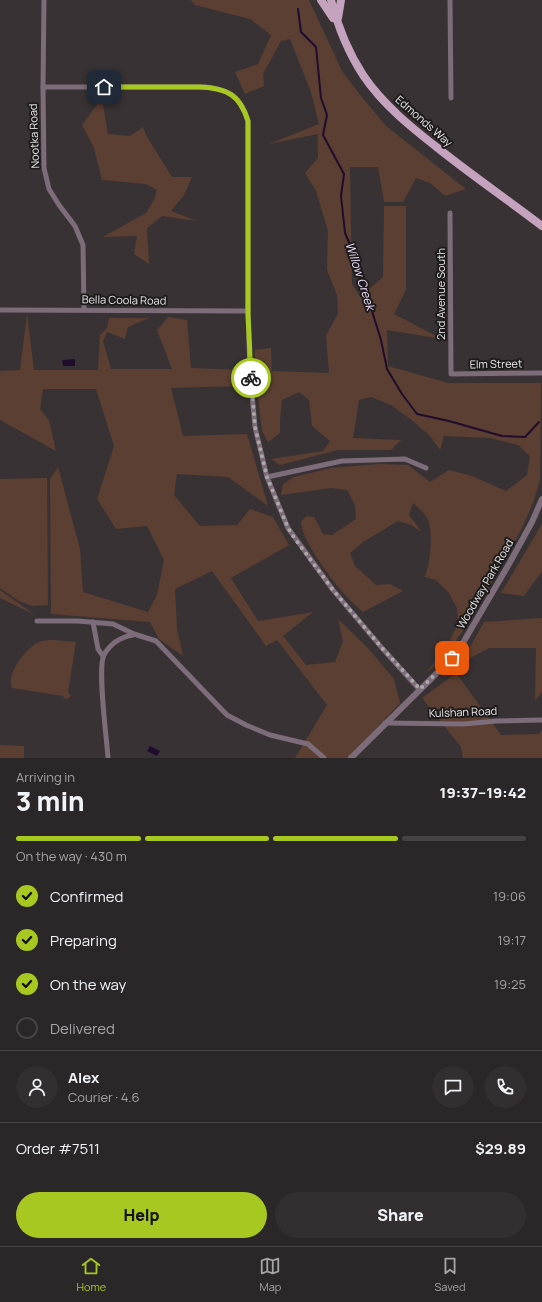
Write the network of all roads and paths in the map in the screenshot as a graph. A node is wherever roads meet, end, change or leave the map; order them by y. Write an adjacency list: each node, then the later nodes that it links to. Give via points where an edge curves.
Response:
1 (44, 0): 7 (street, Nootka Road)
2 (321, 0): 6 (main road)
3 (331, 0): 6 (main road, Edmonds Way)
4 (340, 0): 6 (main road)
5 (450, 0): 8 (street)
6 (338, 25): 10 (main road, Edmonds Way, via 347,48 364,76 409,126)
7 (43, 87): 12 (street, Nootka Road, via 44,168 49,189 75,226 83,245); 13 (street, via 206,87 231,94 240,102 248,121)
8 (451, 98)
9 (450, 213): 15 (street, 2nd Avenue South)
10 (540, 225)
11 (0, 310): 12 (street, Bella Coola Road)
12 (84, 310): 13 (street, Bella Coola Road)
13 (248, 311): 17 (street, via 255,427)
14 (542, 373): 15 (street, Elm Street)
15 (451, 374)
16 (426, 468): 17 (street, via 405,459 342,461)
17 (267, 477): 23 (street, via 288,528 295,538 333,590)
18 (542, 499): 23 (street, Woodway Park Road, via 509,564 460,648)
19 (36, 621): 20 (street)
20 (94, 622): 21 (street, via 113,624); 22 (street, via 98,649)
21 (134, 634): 22 (street, via 123,636); 27 (street, via 156,640 227,715 270,735 308,744)
22 (103, 656): 26 (street, via 101,674)
23 (420, 689): 25 (street, Woodway Park Road)
24 (542, 720): 25 (street, Kulshan Road, via 464,724)
25 (385, 723): 28 (street, Woodway Park Road)
26 (108, 758)
27 (324, 758)
28 (351, 758)

